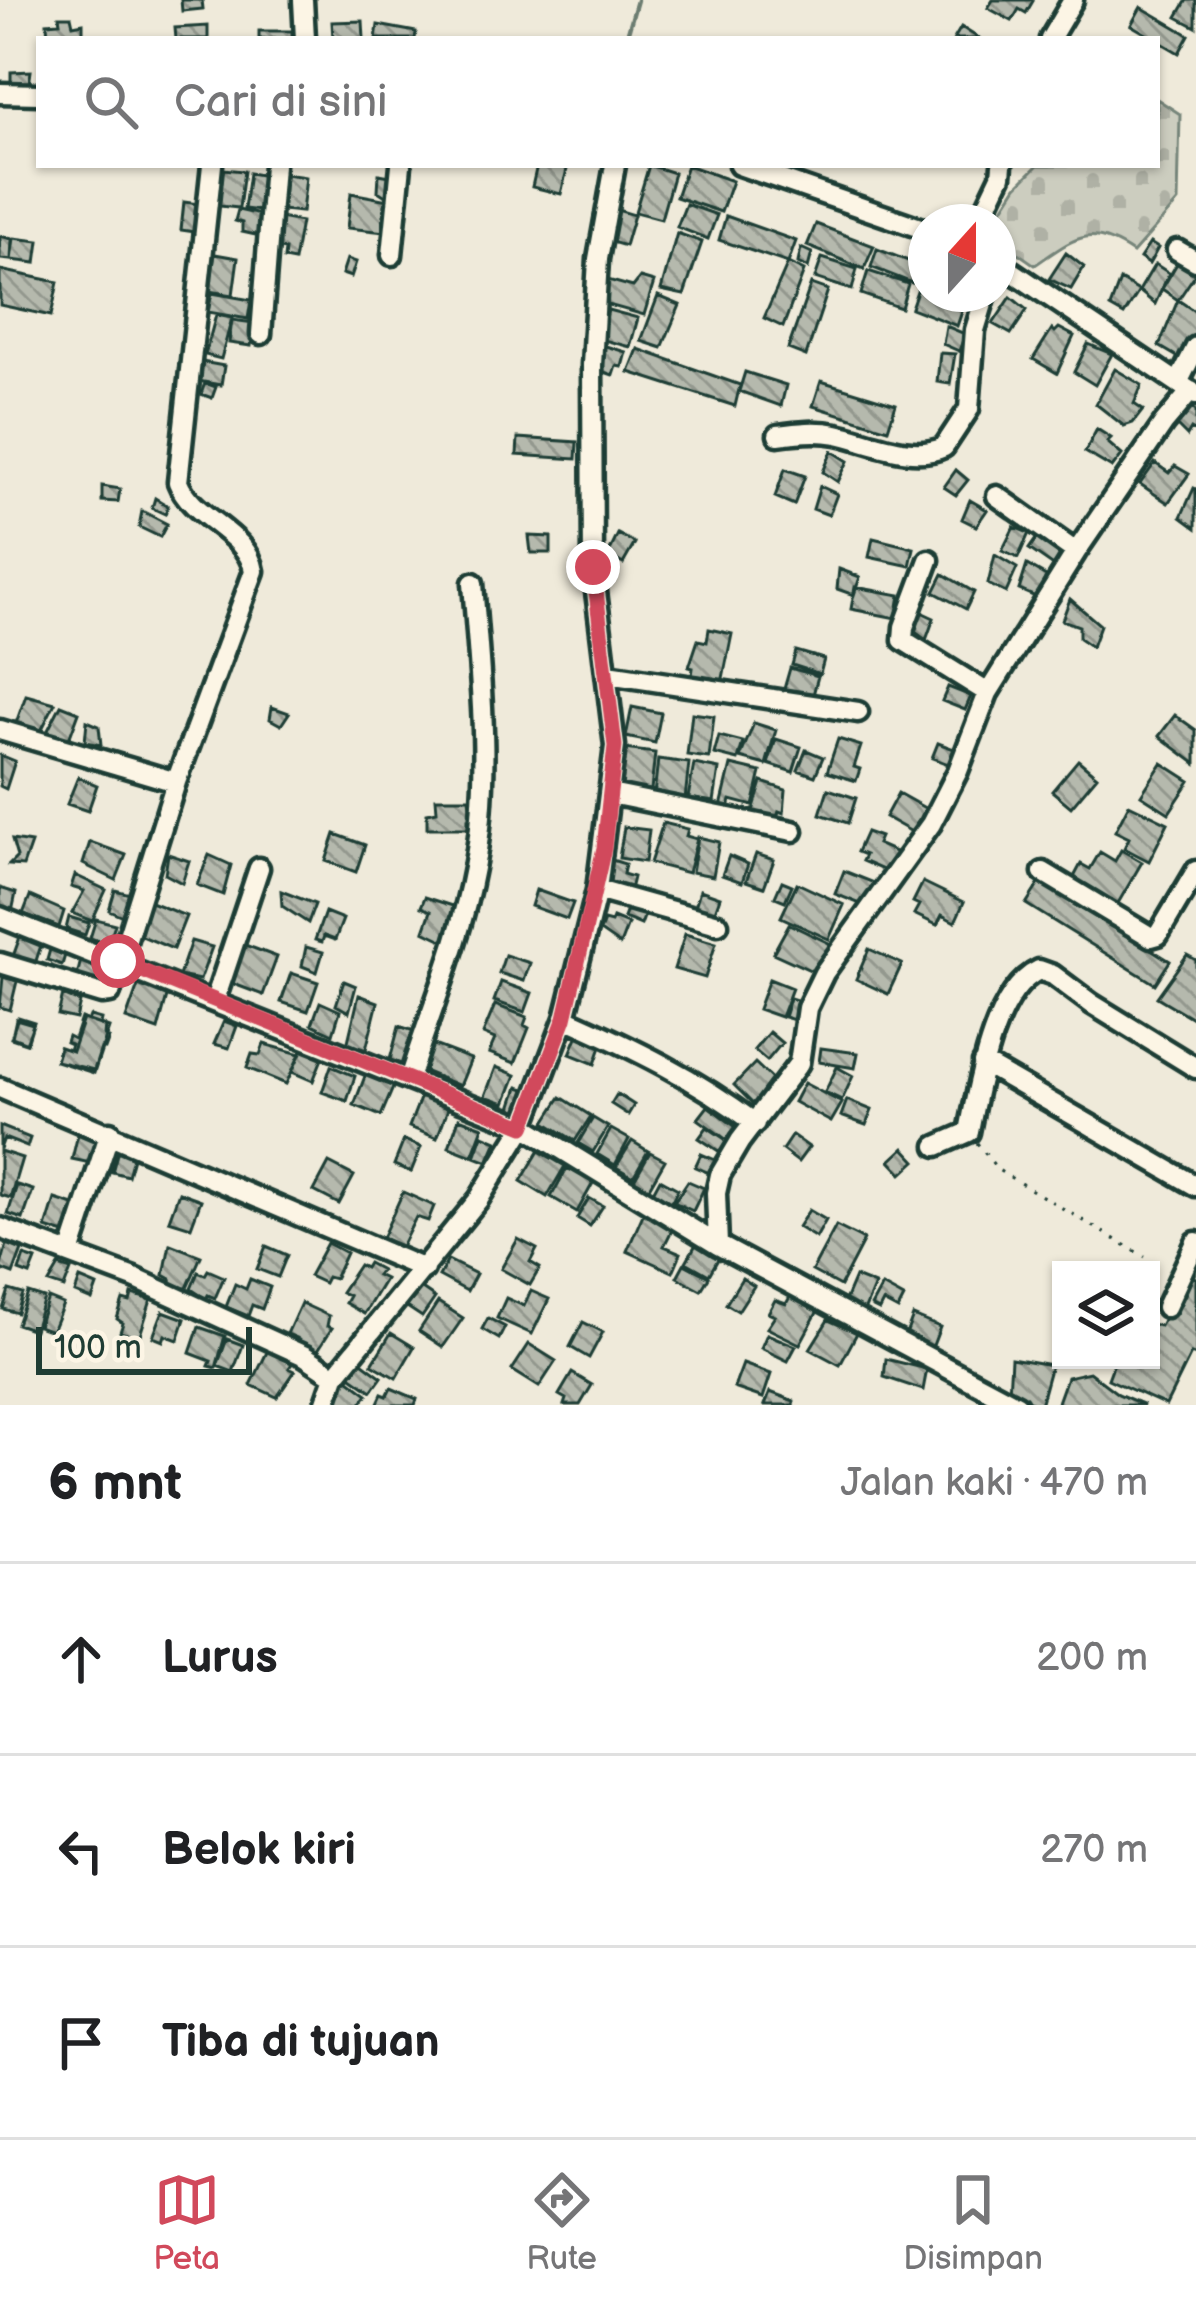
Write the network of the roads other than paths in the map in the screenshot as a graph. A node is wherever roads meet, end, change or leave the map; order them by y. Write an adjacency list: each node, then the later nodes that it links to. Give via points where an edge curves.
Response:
1 (303, 0): 3 (street)
2 (1073, 0): 4 (street)
3 (305, 36)
4 (1052, 36)
5 (0, 93): 6 (street)
6 (36, 94)
7 (212, 168): 32 (street, via 178,482 246,552 254,571)
8 (274, 168): 20 (street)
9 (401, 168): 16 (street)
10 (614, 168): 28 (street, via 598,259 592,365 593,567)
11 (748, 168): 14 (street)
12 (1002, 168): 13 (street)
13 (988, 204)
14 (908, 224)
15 (1177, 250): 17 (street)
16 (392, 255)
17 (1196, 261)
18 (1016, 275): 22 (street)
19 (980, 312): 23 (street, via 969,409 944,447 908,452 836,434)
20 (261, 334)
21 (1196, 347): 22 (street)
22 (1188, 389): 25 (street)
23 (778, 435)
24 (997, 496): 25 (street)
25 (1076, 552): 29 (street)
26 (928, 560): 29 (street, via 903,640)
27 (473, 583): 48 (street, via 485,741 476,858)
28 (608, 674): 30 (street); 33 (street)
29 (988, 693): 50 (street, via 945,800 824,973 807,1008 799,1063)
30 (858, 712)
31 (0, 730): 32 (street)
32 (176, 782): 42 (street)
33 (610, 794): 34 (street); 38 (street)
34 (793, 831)
35 (259, 868): 44 (street)
36 (1196, 871): 39 (street)
37 (1043, 872): 39 (street, via 1151,937)
38 (597, 890): 41 (street); 45 (street)
39 (1189, 899)
40 (0, 917): 42 (street)
41 (718, 924)
42 (118, 961): 43 (street, via 105,995); 44 (street)
43 (0, 963)
44 (215, 1000): 48 (street)
45 (565, 1018): 50 (street, via 673,1067); 51 (street)
46 (983, 1063): 47 (street, via 1013,992 1039,970); 53 (street, via 969,1132); 54 (street)
47 (1196, 1068)
48 (409, 1079): 51 (street)
49 (0, 1088): 52 (street)
50 (754, 1123): 57 (street, via 720,1175)
51 (524, 1126): 57 (street); 59 (street, via 479,1199)
52 (110, 1132): 58 (street); 59 (street)
53 (937, 1146)
54 (1196, 1186)
55 (0, 1228): 58 (street)
56 (1196, 1242): 60 (street)
57 (718, 1245): 63 (street)
58 (70, 1254): 61 (street)
59 (417, 1266): 61 (street)
60 (1166, 1307)
61 (328, 1370): 62 (street)
62 (325, 1405)
63 (1017, 1405)

